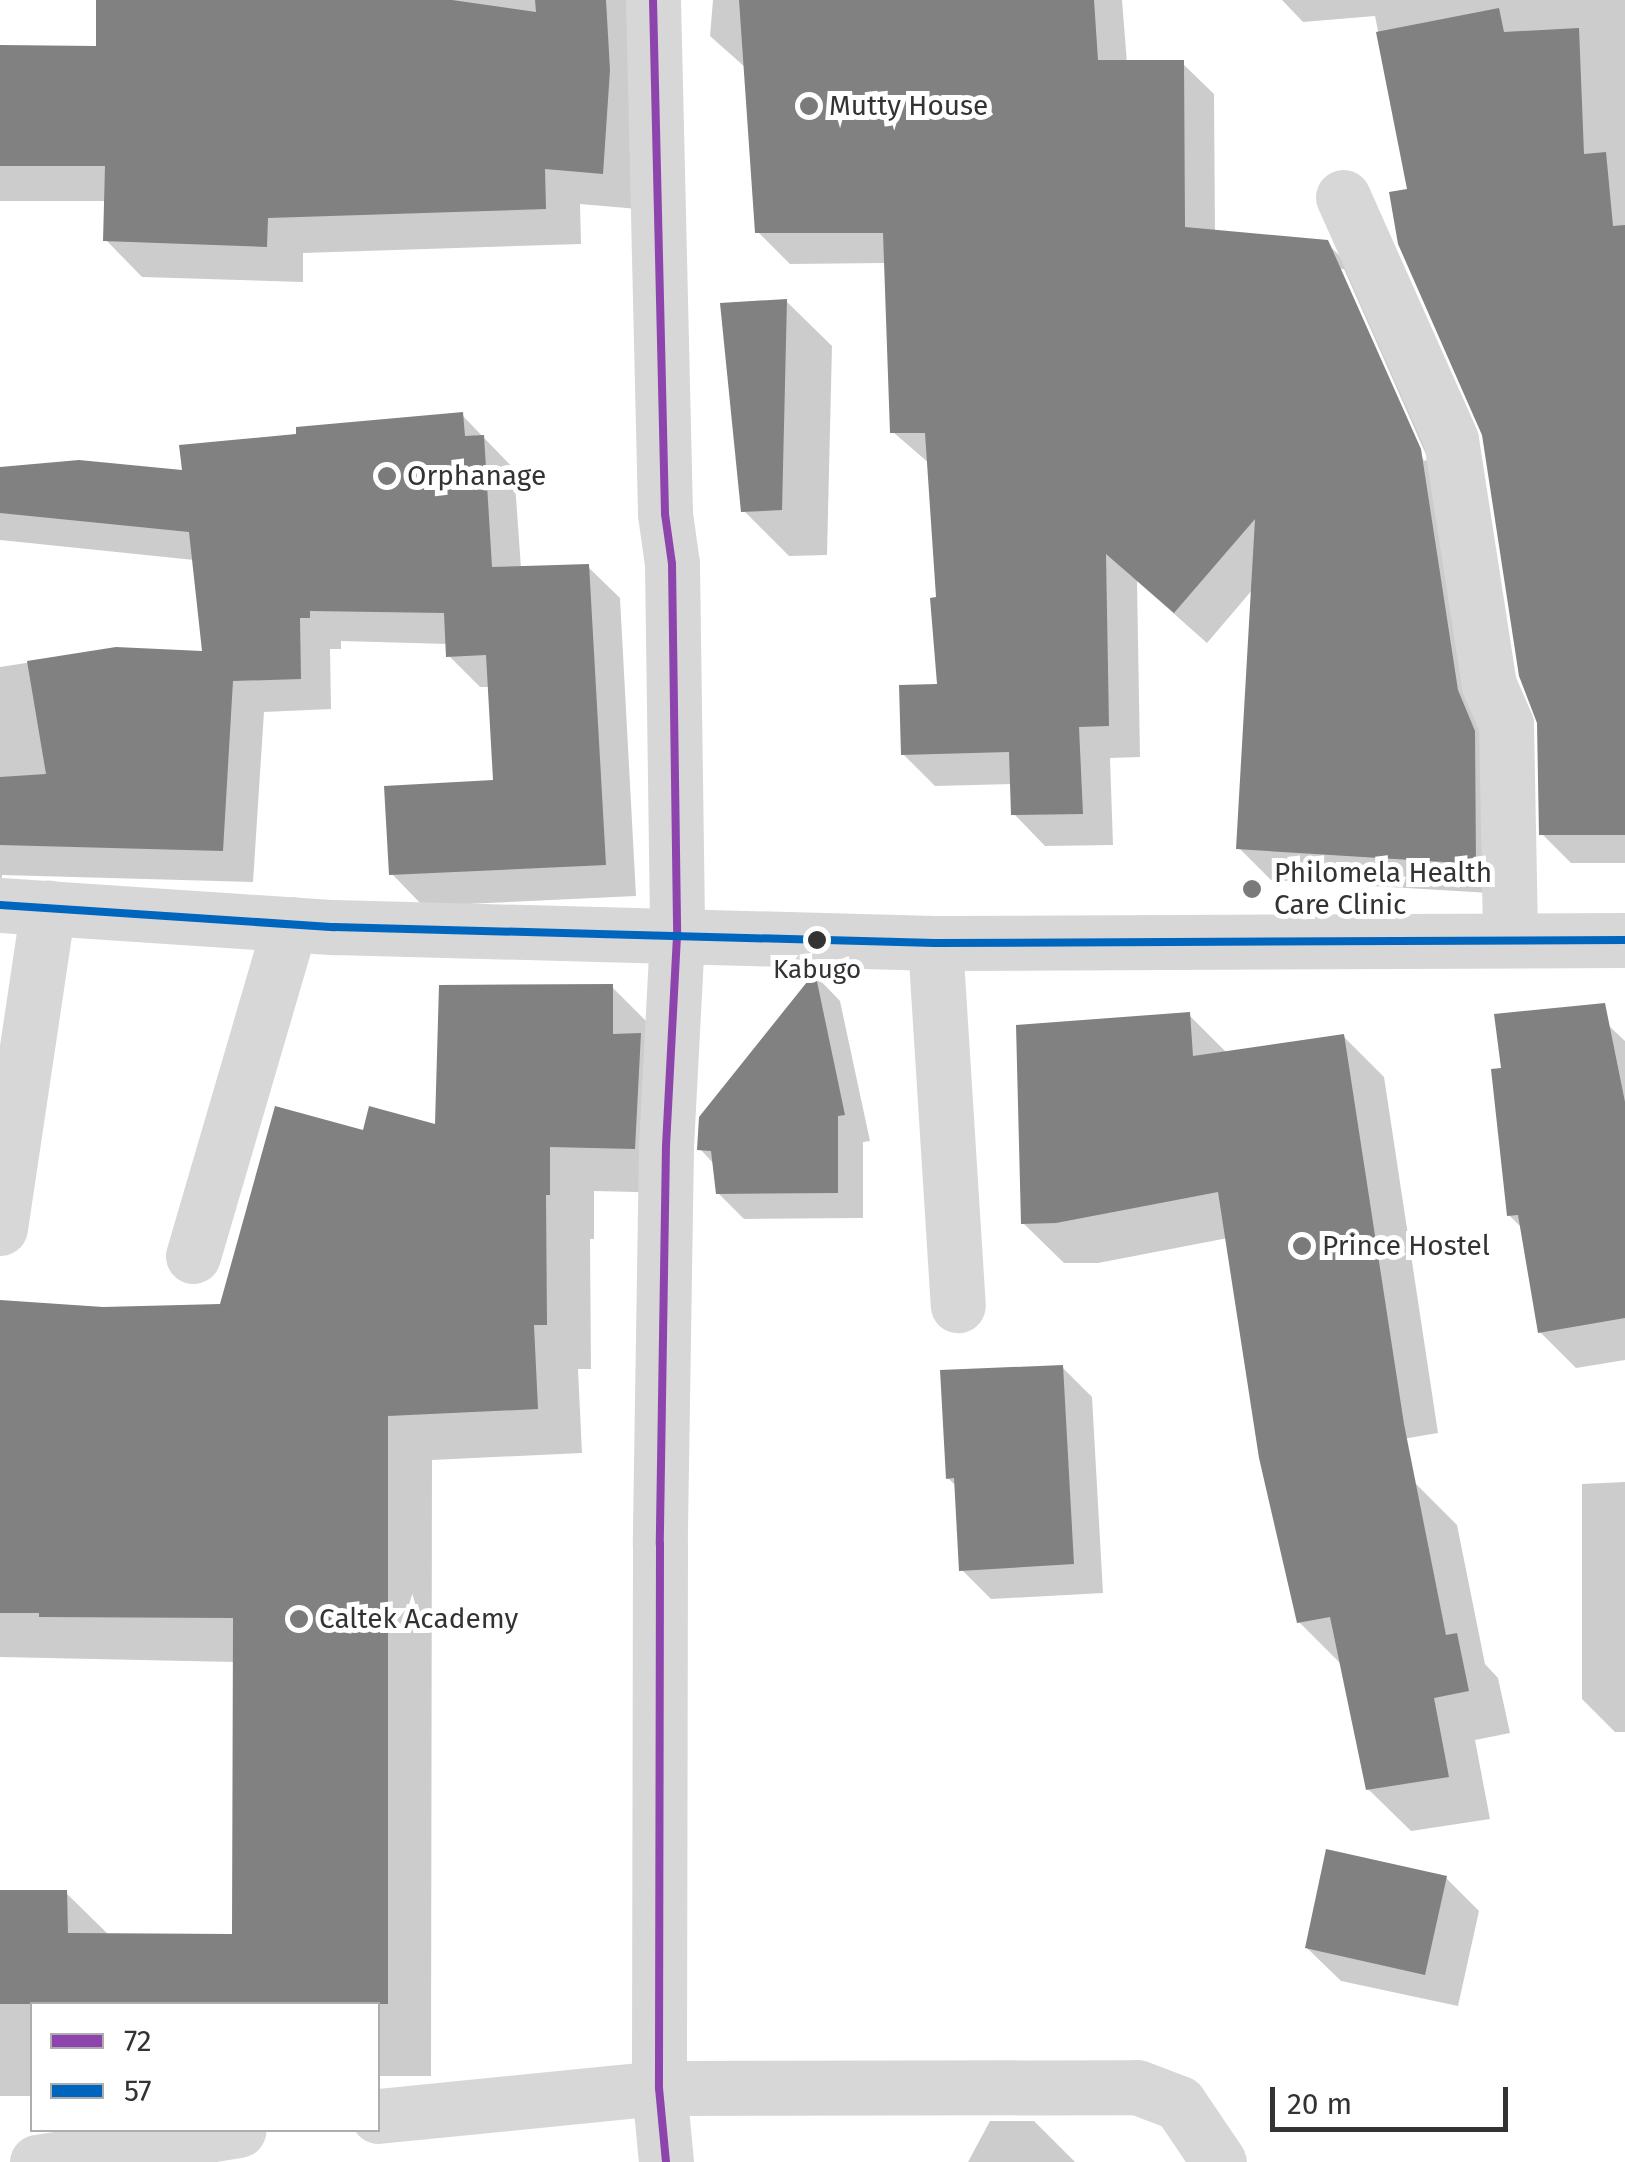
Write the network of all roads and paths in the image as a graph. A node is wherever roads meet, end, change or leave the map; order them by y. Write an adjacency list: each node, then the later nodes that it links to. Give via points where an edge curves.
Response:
1 (653, 0): 5 (street)
2 (1342, 196): 6 (street, via 1451,440 1489,686 1506,724)
3 (24, 907): 4 (street); 9 (street)
4 (290, 924): 5 (street); 10 (street)
5 (677, 936): 8 (street); 12 (street, via 666,1166)
6 (1510, 940): 7 (street); 8 (street)
7 (1625, 940)
8 (935, 943): 11 (street)
9 (0, 1228)
10 (193, 1256)
11 (958, 1305)
12 (659, 2088): 13 (street); 16 (street); 17 (street, via 1137,2087 1179,2103)
13 (380, 2116)
14 (225, 2132): 15 (street)
15 (37, 2162)
16 (666, 2162)
17 (1219, 2162)

